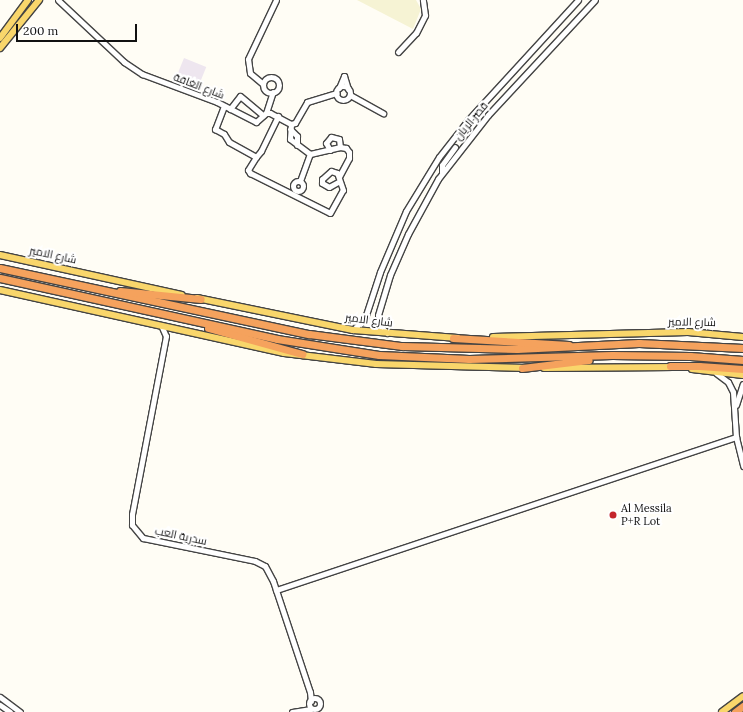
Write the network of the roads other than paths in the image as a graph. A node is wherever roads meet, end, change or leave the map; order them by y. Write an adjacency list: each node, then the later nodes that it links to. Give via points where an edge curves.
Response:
1 (28, 0): 8 (main road)
2 (40, 0): 10 (main road)
3 (276, 0): 15 (street, via 248,59 250,73)
4 (422, 0): 13 (street, via 425,15 416,33)
5 (578, 0): 26 (street, قصر الريان)
6 (595, 0): 28 (street, قصر الريان)
7 (58, 1): 20 (street, شارع الغافة, via 124,62 142,74)
8 (16, 16): 9 (main road); 11 (main road)
9 (0, 31)
10 (12, 33): 12 (main road); 14 (main road)
11 (0, 38)
12 (0, 48)
13 (398, 52)
14 (0, 54)
15 (263, 84): 18 (street, via 266,92); 18 (street, via 266,78 275,78 278,85)
16 (348, 89): 17 (street); 17 (street, via 345,76); 19 (street)
17 (338, 90): 19 (street, via 342,100); 25 (street, via 307,102 300,118)
18 (273, 92): 23 (street)
19 (350, 95): 22 (street)
20 (224, 106): 21 (street, شارع الغافة); 31 (street, via 215,129 224,134 229,142)
21 (230, 109): 23 (street, شارع الغافة, via 256,122); 23 (street, via 240,96)
22 (383, 113)
23 (265, 114): 24 (street, شارع الغافة)
24 (278, 116): 25 (street, شارع الغافة); 31 (street)
25 (291, 124): 30 (street, via 289,136)
26 (449, 144): 28 (street); 35 (street, قصر الريان, via 406,211)
27 (340, 147): 29 (street); 29 (street, via 339,139 331,137 326,143); 31 (street, via 346,148 349,152 338,180 343,192 330,213 250,173 248,170)
28 (457, 148): 36 (street, قصر الريان, via 408,234)
29 (330, 150): 30 (street)
30 (310, 154): 32 (street)
31 (256, 157)
32 (300, 181)
33 (0, 256): 40 (main road, شارع الامير)
34 (0, 268): 39 (highway, شارع الامير)
35 (380, 272): 36 (street, via 386,276); 44 (street, قصر الريان, via 365,318)
36 (390, 275): 45 (street, قصر الريان, via 378,315 381,327)
37 (0, 278): 41 (highway)
38 (0, 290): 42 (main road)
39 (101, 290): 40 (highway); 49 (highway, شارع الامير, via 309,334 368,343 475,350)
40 (201, 299): 44 (main road, شارع الامير)
41 (176, 316): 51 (highway); 52 (highway, via 330,349 379,355 469,360)
42 (160, 324): 43 (main road); 46 (street)
43 (175, 327): 46 (street); 51 (main road, via 268,350)
44 (353, 330): 45 (main road, شارع الامير)
45 (389, 334): 48 (main road, شارع الامير)
46 (166, 336): 63 (street, سدرية العب, via 132,525 143,538 260,563 268,570)
47 (743, 337): 48 (main road, شارع الامير, via 688,332)
48 (453, 338): 49 (highway, via 561,343)
49 (575, 348): 50 (highway, شارع الامير, via 646,343)
50 (743, 348)
51 (302, 354): 55 (main road, via 376,364)
52 (612, 355): 53 (highway); 55 (highway)
53 (743, 360)
54 (670, 366): 55 (main road); 56 (highway); 57 (main road)
55 (522, 368)
56 (743, 369)
57 (714, 371): 58 (main road); 60 (street, via 728,382)
58 (743, 375)
59 (743, 384): 60 (street)
60 (735, 406): 61 (street)
61 (736, 437): 62 (street); 63 (street)
62 (743, 466)
63 (276, 590): 71 (street, سدرية العب, via 312,703)
64 (743, 696): 72 (main road)
65 (0, 697): 70 (street)
66 (743, 700): 73 (main road)
67 (0, 704): 69 (street)
68 (743, 706): 74 (highway)
69 (10, 712)
70 (20, 712)
71 (292, 712)
72 (722, 712)
73 (728, 712)
74 (735, 712)

